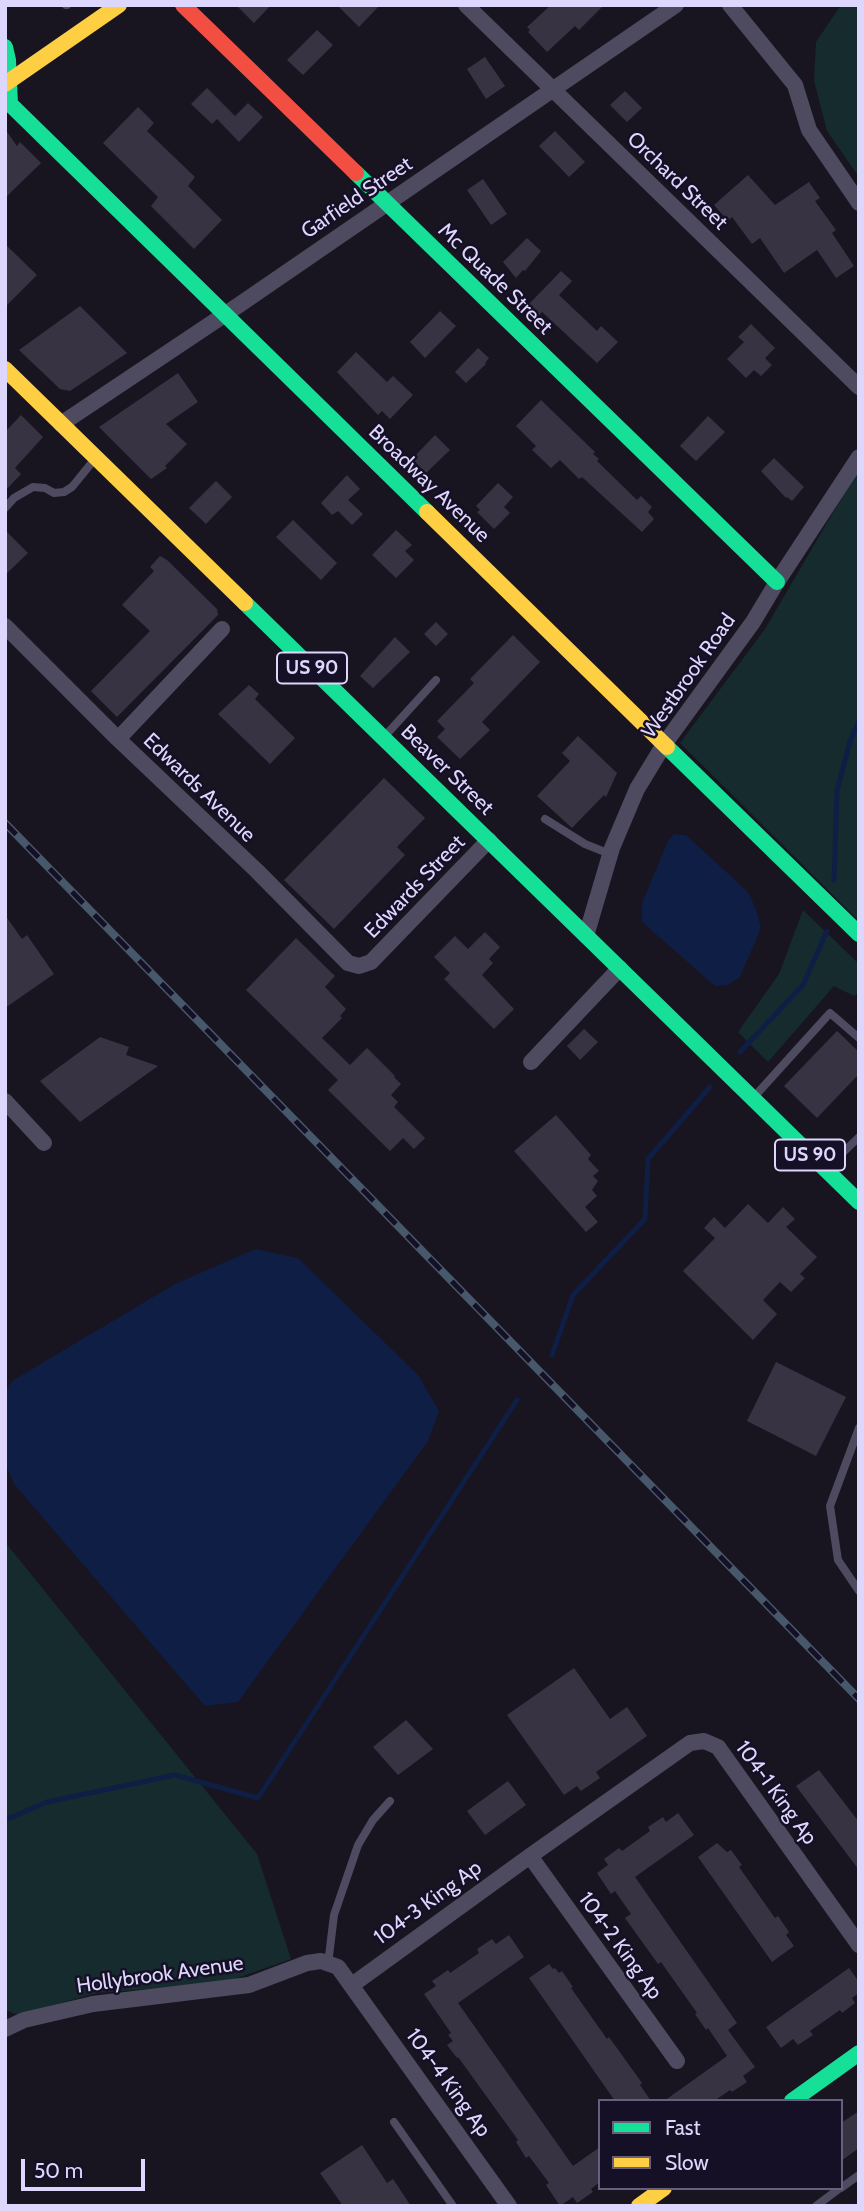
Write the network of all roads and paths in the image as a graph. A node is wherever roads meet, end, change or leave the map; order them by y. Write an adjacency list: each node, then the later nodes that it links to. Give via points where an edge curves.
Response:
1 (119, 5): 7 (street, via 97,16)
2 (183, 5): 10 (street, Mc Quade Street)
3 (466, 5): 8 (street, Orchard Street)
4 (676, 5): 8 (street, Garfield Street)
5 (730, 5): 9 (street, via 795,85 809,130)
6 (5, 47): 7 (street, Broadway Avenue)
7 (7, 83): 11 (street, Broadway Avenue, via 10,104)
8 (553, 90): 10 (street, Garfield Street); 13 (street, Orchard Street)
9 (859, 203)
10 (387, 204): 11 (street, Garfield Street); 18 (street, Mc Quade Street)
11 (225, 314): 14 (street, Garfield Street); 24 (street, Broadway Avenue)
12 (5, 369): 14 (street, Beaver Street / US 90)
13 (859, 387)
14 (61, 424): 15 (street, Beaver Street / US 90)
15 (95, 457): 17 (lane, via 64,492 33,486); 22 (street, Beaver Street / US 90)
16 (858, 458): 18 (street, Westbrook Road)
17 (5, 508)
18 (777, 582): 24 (street, Westbrook Road)
19 (5, 626): 23 (street, Edwards Avenue)
20 (222, 629): 23 (street)
21 (436, 680): 22 (lane)
22 (383, 737): 26 (street, Beaver Street / US 90)
23 (118, 739): 30 (street, Edwards Avenue, via 348,963)
24 (665, 743): 27 (street, Westbrook Road, via 638,789); 28 (street, Broadway Avenue)
25 (545, 819): 27 (lane)
26 (489, 840): 29 (street, Beaver Street / US 90); 30 (street, Edwards Street)
27 (610, 854): 29 (street, Westbrook Road)
28 (859, 934)
29 (586, 936): 31 (street, Beaver Street / US 90)
30 (371, 962)
31 (620, 968): 33 (street); 34 (street, Beaver Street / US 90)
32 (859, 1038): 34 (lane, via 830,1013)
33 (531, 1062)
34 (753, 1099): 38 (street, Beaver Street / US 90)
35 (5, 1101): 37 (street)
36 (859, 1137): 38 (lane)
37 (44, 1143)
38 (825, 1169): 39 (street, Beaver Street / US 90)
39 (859, 1202)
40 (859, 1428): 41 (lane, via 830,1506 838,1560)
41 (859, 1591)
42 (390, 1801): 45 (lane, via 358,1845 334,1915)
43 (530, 1856): 44 (street, 104-1 King Ap, via 690,1743 704,1741 718,1747); 46 (street, 104-3 King Ap); 49 (street, 104-2 King Ap)
44 (859, 1945)
45 (328, 1964): 46 (street, via 338,1967); 47 (street, Hollybrook Avenue, via 307,1963 249,1985 93,2004)
46 (352, 1985): 57 (street, 104-4 King Ap)
47 (5, 2029)
48 (859, 2053): 50 (street)
49 (677, 2061)
50 (795, 2099)
51 (394, 2122): 56 (lane)
52 (859, 2175): 53 (lane)
53 (843, 2187)
54 (661, 2190): 58 (street)
55 (838, 2190): 59 (lane)
56 (453, 2206)
57 (509, 2206)
58 (639, 2206)
59 (816, 2206)

